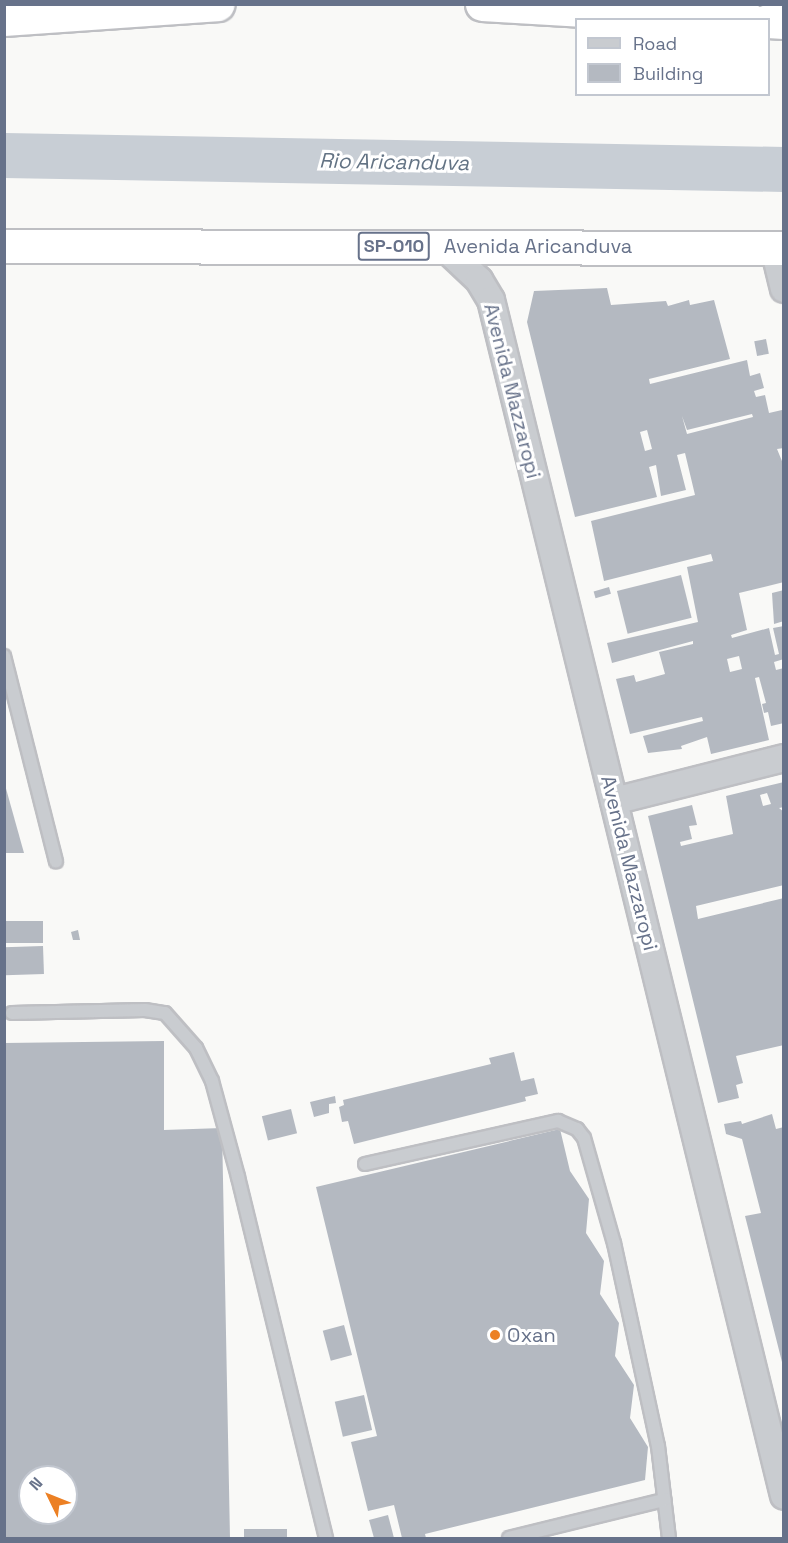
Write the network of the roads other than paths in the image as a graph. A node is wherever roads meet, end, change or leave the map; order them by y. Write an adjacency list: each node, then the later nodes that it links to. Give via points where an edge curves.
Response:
1 (217, 4): 3 (highway)
2 (482, 4): 4 (highway)
3 (56, 10): 5 (highway)
4 (716, 18)
5 (4, 19)
6 (4, 246): 7 (highway, Avenida Aricanduva / SP-010)
7 (443, 246): 8 (highway, Avenida Aricanduva / SP-010); 12 (street, Avenida Mazzaropi, via 479,280 491,300)
8 (779, 248): 9 (street)
9 (783, 289)
10 (4, 656): 13 (lane)
11 (783, 758): 12 (street)
12 (614, 801): 16 (street, Avenida Mazzaropi)
13 (56, 862)
14 (12, 1013): 18 (lane, via 165,1013 196,1048 212,1081 238,1177)
15 (365, 1164): 17 (lane, via 558,1121 577,1129 584,1138 614,1243 658,1446)
16 (783, 1496)
17 (664, 1500): 19 (lane); 20 (lane)
18 (326, 1539)
19 (509, 1539)
20 (669, 1539)

